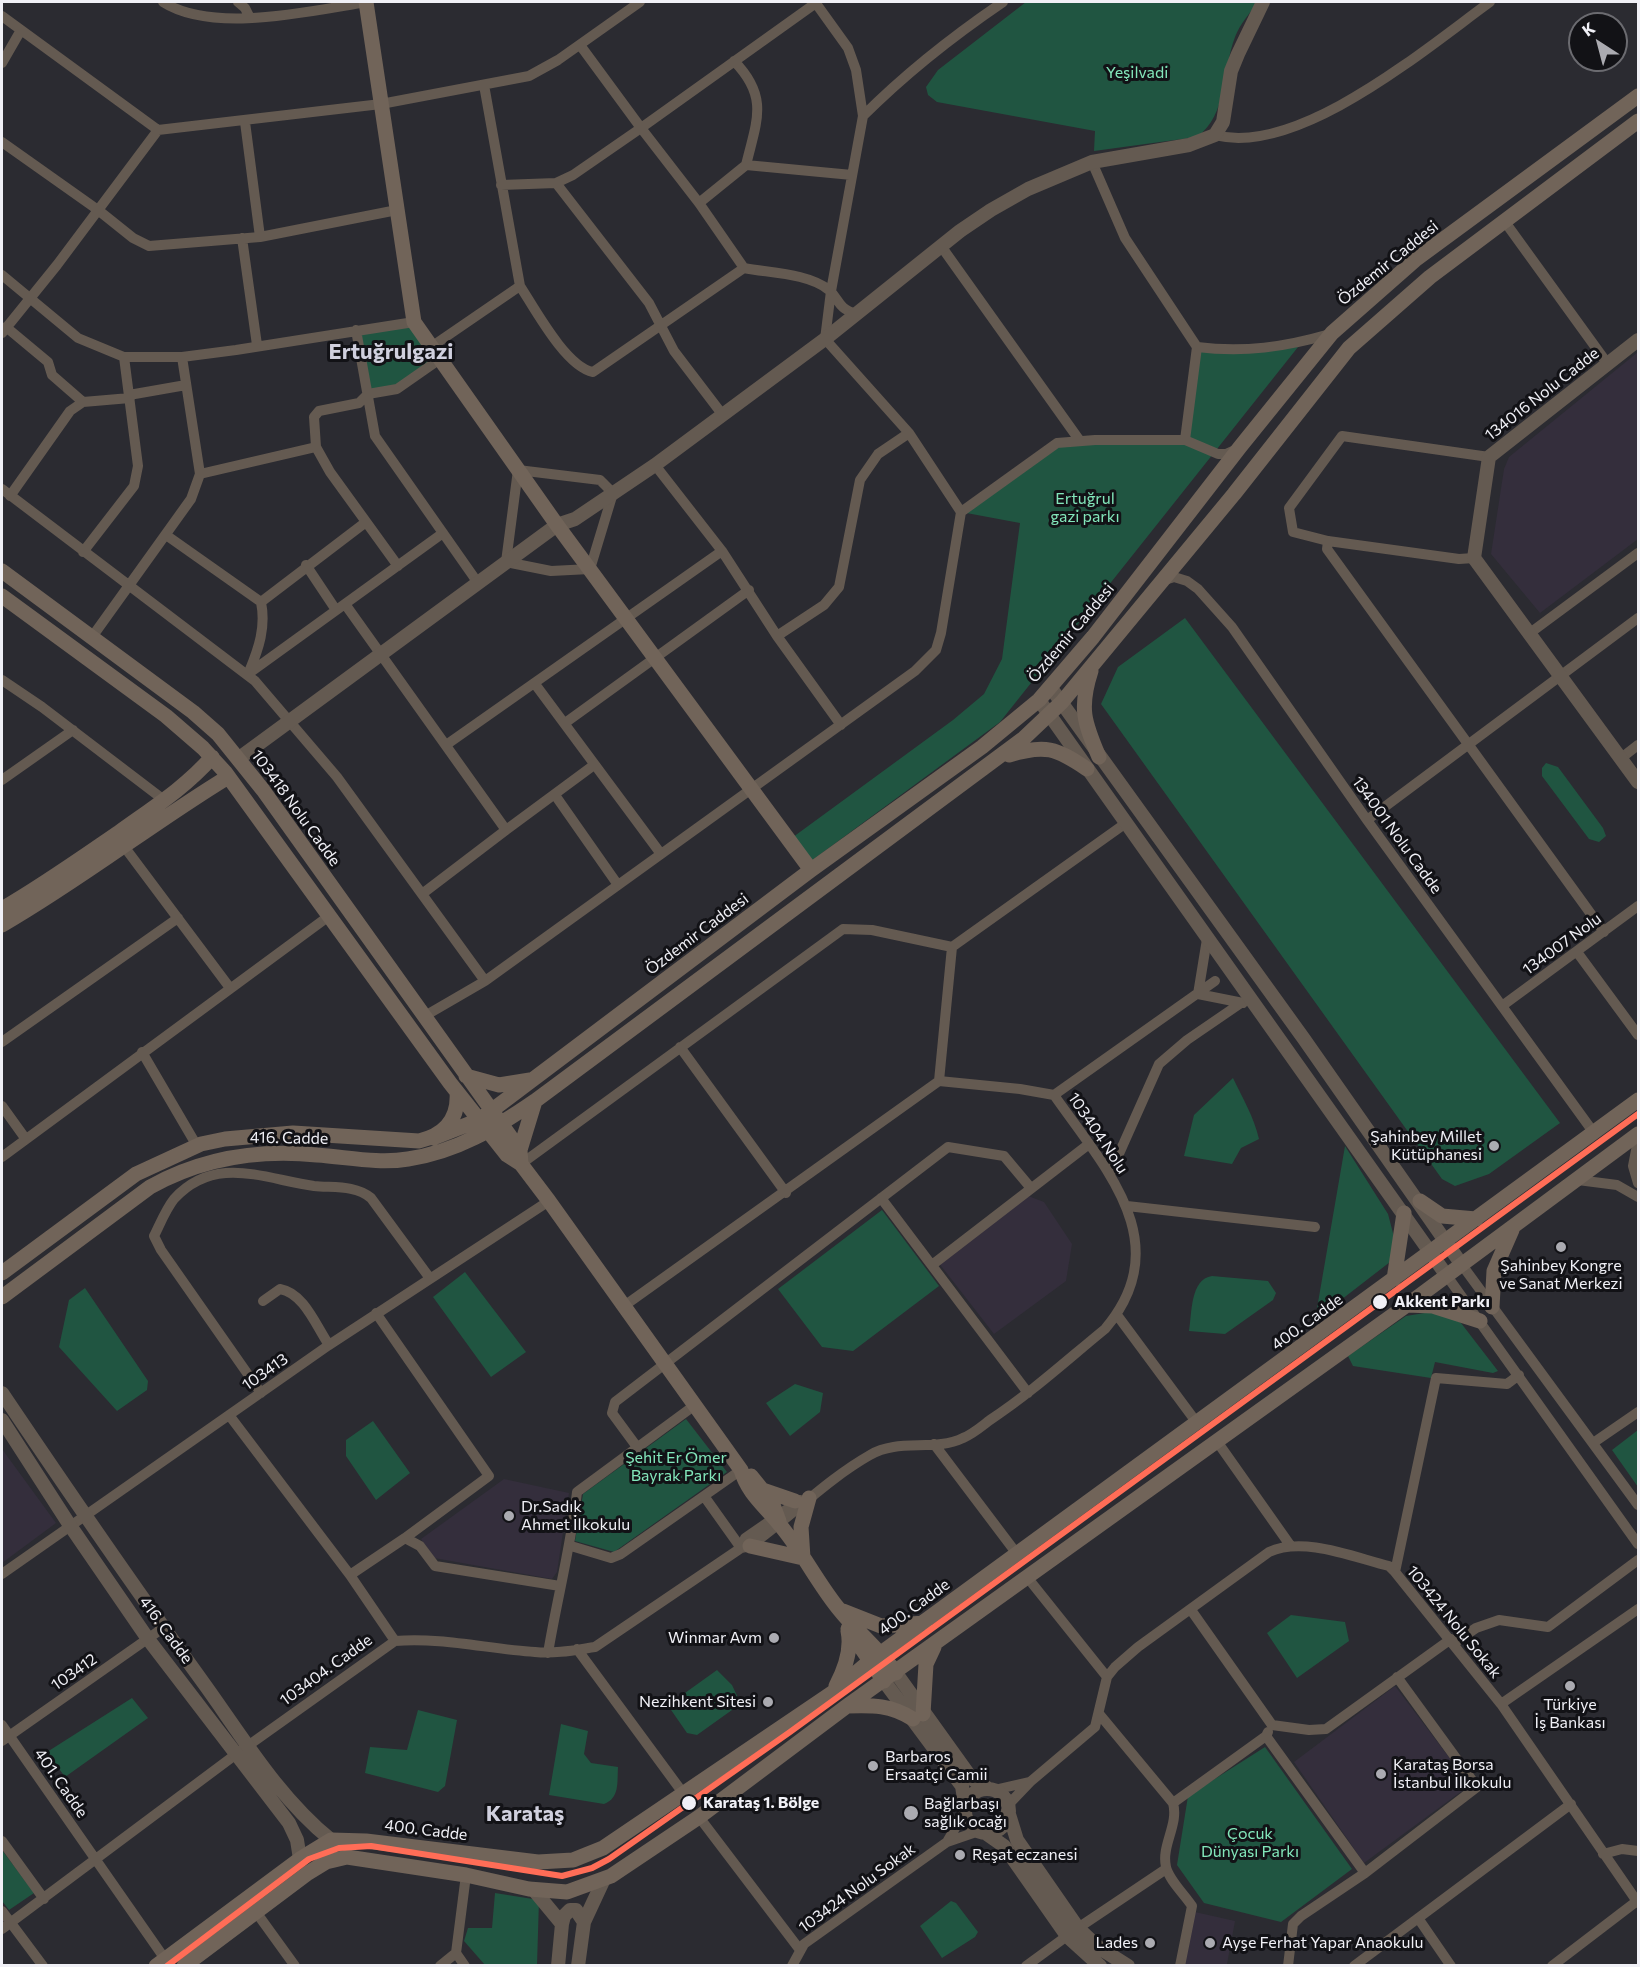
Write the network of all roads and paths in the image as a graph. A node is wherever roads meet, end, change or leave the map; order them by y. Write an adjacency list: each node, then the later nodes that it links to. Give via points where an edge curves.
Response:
1 (163, 2): 10 (street, via 191,15)
2 (238, 2): 10 (street)
3 (367, 2): 10 (street); 17 (main road)
4 (640, 2): 12 (street)
5 (815, 2): 13 (street); 18 (street, via 848,48 856,70)
6 (1004, 2): 18 (street, via 951,38)
7 (1263, 2): 23 (street, via 1238,54 1223,122)
8 (1490, 2): 23 (street, via 1408,63 1301,124 1234,140)
9 (2, 16): 11 (street)
10 (250, 18)
11 (21, 30): 14 (street); 22 (street)
12 (580, 45): 15 (street, via 529,76); 21 (street)
13 (734, 61): 21 (street); 26 (street, via 755,88 757,100)
14 (2, 63)
15 (484, 85): 17 (street); 29 (street)
16 (1638, 96): 47 (main road, Özdemir Caddesi, via 1415,260)
17 (381, 105): 20 (street); 32 (main road)
18 (863, 116): 27 (street)
19 (1638, 121): 33 (main road)
20 (245, 122): 22 (street); 34 (street)
21 (641, 128): 28 (street, via 573,176); 30 (street)
22 (158, 130): 31 (street)
23 (1215, 135): 25 (street, via 1189,145)
24 (2, 142): 31 (street)
25 (1092, 162): 36 (street, via 1028,189); 51 (street, via 1125,238)
26 (746, 165): 27 (street); 30 (street)
27 (852, 175): 40 (street)
28 (556, 183): 29 (street); 44 (street)
29 (501, 185): 39 (street)
30 (699, 203): 37 (street)
31 (98, 210): 35 (street, via 149,246); 41 (street)
32 (397, 210): 34 (street); 43 (main road)
33 (1505, 222): 55 (street); 89 (main road, via 1414,290 1349,348)
34 (260, 237): 35 (street)
35 (242, 238): 50 (street)
36 (940, 246): 42 (street); 63 (street)
37 (744, 267): 40 (street, via 812,281); 44 (street)
38 (2, 275): 41 (street)
39 (520, 286): 44 (street, via 582,370 592,372 606,365); 52 (street)
40 (831, 291): 42 (street, via 838,305); 48 (street)
41 (30, 298): 45 (street); 53 (street, via 78,338)
42 (856, 314): 48 (street)
43 (414, 321): 46 (street); 52 (main road)
44 (662, 325): 60 (street, via 674,351)
45 (4, 330): 59 (street, via 48,362 52,375)
46 (356, 330): 50 (street); 57 (street)
47 (1332, 333): 51 (street, via 1249,351); 65 (main road, Özdemir Caddesi)
48 (825, 339): 60 (street); 61 (street)
49 (1638, 339): 55 (street, 134016 Nolu Cadde)
50 (257, 345): 54 (street)
51 (1197, 347): 62 (street)
52 (436, 353): 57 (street, via 397,389); 69 (main road)
53 (124, 357): 54 (street); 58 (street)
54 (182, 357): 56 (street)
55 (1607, 363): 67 (street, 134016 Nolu Cadde)
56 (186, 385): 58 (street); 70 (street)
57 (368, 394): 64 (street, via 359,403 319,411 314,417); 77 (street, via 375,436)
58 (129, 396): 59 (street); 81 (street, via 137,476 134,486)
59 (83, 402): 72 (street, via 70,411)
60 (722, 414): 68 (street)
61 (909, 433): 74 (street); 99 (street, via 878,454 860,480 839,587 824,605)
62 (1185, 440): 63 (street); 66 (street)
63 (1080, 441): 74 (street, via 1057,443)
64 (316, 447): 70 (street); 75 (street)
65 (1240, 447): 66 (street, via 1226,454); 71 (main road, Özdemir Caddesi)
66 (1212, 453): 71 (street, via 1217,464)
67 (1489, 457): 79 (street, via 1342,436 1289,508 1293,532); 83 (street, 134016 Nolu Cadde)
68 (655, 465): 73 (street); 80 (street)
69 (518, 470): 73 (street, via 600,480); 76 (main road); 84 (street)
70 (200, 474): 78 (street, via 191,499)
71 (1216, 478): 108 (main road, Özdemir Caddesi)
72 (6, 492): 81 (street)
73 (613, 494): 76 (street, via 575,519); 87 (street)
74 (961, 512): 114 (street, via 936,650 915,671)
75 (366, 522): 85 (street); 86 (street)
76 (556, 525): 84 (street); 87 (main road)
77 (443, 533): 86 (street); 90 (street)
78 (166, 535): 91 (street); 94 (street)
79 (1328, 541): 83 (street); 116 (street, via 1327,549)
80 (722, 551): 92 (street); 96 (street)
81 (83, 552): 91 (street)
82 (1638, 553): 98 (street)
83 (1474, 558): 98 (street)
84 (506, 562): 87 (street, via 551,571); 90 (street)
85 (306, 566): 94 (street); 95 (street)
86 (398, 566): 95 (street)
87 (590, 569): 96 (main road)
88 (2, 571): 100 (main road, 103418 Nolu Cadde)
89 (1161, 581): 103 (main road); 132 (street, 134001 Nolu Cadde, via 1174,577 1187,581 1232,627)
90 (478, 583): 101 (street)
91 (131, 586): 100 (street); 104 (street)
92 (749, 590): 99 (street); 102 (street)
93 (2, 596): 119 (main road, via 166,716)
94 (261, 602): 104 (street, via 262,636)
95 (341, 607): 101 (street); 104 (street)
96 (625, 618): 102 (main road); 107 (street)
97 (1638, 618): 105 (street)
98 (1530, 633): 105 (street)
99 (777, 636): 114 (street)
100 (92, 638): 121 (main road, 103418 Nolu Cadde, via 193,712)
101 (382, 654): 112 (street); 117 (street)
102 (655, 658): 113 (street); 129 (main road)
103 (1092, 665): 110 (main road); 120 (main road, via 1083,700 1084,724)
104 (248, 674): 112 (street)
105 (1561, 677): 116 (street); 123 (street)
106 (2, 680): 115 (street)
107 (535, 684): 113 (street); 117 (street)
108 (1051, 688): 109 (main road, Özdemir Caddesi); 110 (street)
109 (1039, 700): 111 (street); 137 (main road, Özdemir Caddesi, via 982,747)
110 (1062, 702): 111 (main road); 120 (street)
111 (1050, 714): 122 (main road); 125 (street)
112 (289, 723): 121 (street); 139 (street, via 337,777)
113 (565, 723): 124 (street)
114 (841, 725): 129 (street)
115 (73, 730): 127 (street); 131 (street)
116 (1469, 744): 132 (street); 145 (street)
117 (446, 745): 134 (street)
118 (1638, 745): 123 (street)
119 (212, 757): 126 (main road); 131 (main road)
120 (1100, 757): 191 (street)
121 (238, 759): 156 (main road, 103418 Nolu Cadde)
122 (997, 759): 125 (main road, via 1028,749 1049,748); 167 (main road)
123 (1620, 759): 128 (street)
124 (594, 765): 130 (street); 136 (street)
125 (1087, 769): 133 (street)
126 (228, 777): 135 (main road); 142 (main road)
127 (2, 780)
128 (1638, 782)
129 (752, 789): 136 (street); 137 (main road)
130 (555, 795): 134 (street); 138 (street)
131 (164, 800): 141 (main road, via 38,889)
132 (1367, 820): 155 (street, 134001 Nolu Cadde)
133 (1126, 823): 146 (street); 147 (street)
134 (506, 830): 139 (street)
135 (123, 845): 143 (street); 144 (main road)
136 (662, 854): 138 (street)
137 (811, 870): 161 (main road, Özdemir Caddesi)
138 (618, 885): 149 (street)
139 (422, 894): 149 (street)
140 (1638, 906): 145 (street, 134007 Nolu)
141 (2, 909)
142 (329, 916): 151 (street); 164 (main road)
143 (178, 918): 151 (street); 158 (street)
144 (2, 925)
145 (1604, 932): 148 (street, 134007 Nolu)
146 (1207, 939): 152 (street); 154 (street)
147 (952, 947): 159 (street, via 872,930 843,929); 163 (street)
148 (1576, 952): 155 (street, 134007 Nolu); 157 (street)
149 (485, 981): 156 (street)
150 (1215, 981): 152 (street)
151 (230, 988): 160 (street)
152 (1198, 994): 153 (street); 165 (street)
153 (1241, 1003): 154 (street); 183 (street, via 1159,1064)
154 (1256, 1006): 193 (street)
155 (1503, 1006): 172 (street, 134001 Nolu Cadde)
156 (423, 1017): 162 (main road, 103418 Nolu Cadde)
157 (1638, 1035)
158 (2, 1042)
159 (680, 1047): 182 (street); 187 (street)
160 (142, 1052): 174 (street); 179 (street)
161 (546, 1072): 162 (main road, via 509,1085); 169 (main road, Özdemir Caddesi)
162 (466, 1076): 169 (main road, 103418 Nolu Cadde)
163 (939, 1082): 165 (street, 103404 Nolu); 187 (street)
164 (457, 1092): 171 (main road); 175 (main road, via 452,1121)
165 (1054, 1095): 178 (street, 103404 Nolu)
166 (1638, 1100): 172 (main road, 400. Cadde)
167 (535, 1101): 170 (main road); 182 (main road)
168 (2, 1106): 174 (street)
169 (492, 1111): 170 (main road, 103418 Nolu Cadde); 171 (main road, Özdemir Caddesi)
170 (502, 1124): 171 (main road, 416. Cadde); 182 (main road, 103418 Nolu Cadde)
171 (483, 1126): 175 (main road, Özdemir Caddesi); 177 (main road, 416. Cadde); 180 (main road)
172 (1594, 1133): 194 (main road, 400. Cadde)
173 (1638, 1134): 184 (main road)
174 (25, 1138): 181 (street)
175 (433, 1138): 179 (main road, Özdemir Caddesi, via 406,1142 293,1133 225,1139)
176 (1638, 1140): 185 (street, via 1633,1166)
177 (466, 1143): 180 (main road); 205 (main road, 416. Cadde, via 442,1152 381,1161 261,1152 220,1159 176,1173 150,1187)
178 (1089, 1144): 183 (street, 103404 Nolu); 186 (street)
179 (197, 1146): 201 (main road, Özdemir Caddesi, via 136,1174)
180 (501, 1149): 182 (main road)
181 (2, 1157)
182 (521, 1157): 190 (main road)
183 (1110, 1174): 192 (street, 103404 Nolu)
184 (1578, 1180): 188 (street, via 1617,1185); 196 (main road)
185 (1638, 1183)
186 (1030, 1187): 189 (street, via 1004,1156 948,1147); 199 (street)
187 (786, 1193): 208 (street)
188 (1638, 1197)
189 (881, 1198): 199 (street); 214 (street)
190 (549, 1201): 203 (street, 103413); 208 (main road)
191 (1419, 1201): 194 (main road, via 1443,1216); 197 (street)
192 (1127, 1206): 195 (street); 211 (street, 103404 Nolu, via 1135,1233 1136,1262 1130,1289)
193 (1404, 1213): 198 (street); 204 (main road)
194 (1476, 1219): 197 (main road, 400. Cadde)
195 (1315, 1227)
196 (1513, 1227): 200 (main road); 209 (main road, via 1494,1271)
197 (1447, 1241): 198 (main road, 400. Cadde); 200 (street)
198 (1431, 1252): 202 (street); 204 (main road, 400. Cadde)
199 (932, 1265): 218 (street)
200 (1462, 1265): 202 (main road); 209 (street)
201 (2, 1273)
202 (1448, 1276): 207 (main road); 212 (street)
203 (429, 1277): 210 (street, 103413); 217 (street, via 362,1190 313,1186 241,1171 215,1173 195,1182 174,1199 154,1236)
204 (1394, 1279): 223 (main road, 400. Cadde)
205 (2, 1297)
206 (262, 1301): 213 (street, via 280,1289 289,1290)
207 (1407, 1305): 212 (main road, via 1432,1306); 224 (main road)
208 (624, 1306): 214 (main road)
209 (1492, 1307): 225 (street)
210 (376, 1313): 213 (street, 103413); 236 (street, via 489,1476)
211 (1117, 1315): 218 (street, 103404 Nolu); 223 (street)
212 (1480, 1321): 215 (street)
213 (329, 1345): 217 (street, 103413)
214 (666, 1363): 219 (main road); 227 (street, via 615,1402 612,1413)
215 (1519, 1375): 237 (street); 244 (street, via 1507,1384 1436,1378)
216 (2, 1393): 233 (street)
217 (261, 1393): 221 (street, 103413)
218 (1028, 1393): 226 (street, 103404 Nolu, via 963,1439)
219 (695, 1405): 227 (street); 228 (main road)
220 (1638, 1412): 225 (street)
221 (229, 1415): 233 (street, 103413); 246 (street)
222 (2, 1420): 235 (street, 416. Cadde)
223 (1197, 1423): 241 (main road, 400. Cadde)
224 (1215, 1440): 238 (street); 247 (main road)
225 (1593, 1443): 232 (street)
226 (934, 1444): 231 (street, 103404 Nolu, via 896,1446 871,1454); 241 (street)
227 (637, 1447): 239 (street, via 577,1492)
228 (741, 1470): 229 (main road); 230 (street); 234 (main road, via 745,1483)
229 (763, 1490): 231 (main road); 234 (main road)
230 (704, 1496): 239 (street, via 611,1558); 240 (street)
231 (802, 1499): 234 (street, 103404. Cadde); 242 (main road)
232 (1638, 1504)
233 (83, 1514): 235 (street, 103413); 253 (street)
234 (777, 1519): 240 (street, 103404. Cadde); 242 (main road)
235 (69, 1524): 245 (street, 103413); 255 (street, 416. Cadde)
236 (405, 1538): 246 (street); 248 (street, via 420,1546 435,1566)
237 (1638, 1544)
238 (1290, 1545): 244 (street, 103424 Nolu Sokak, via 1300,1544 1389,1566); 251 (street, via 1269,1552)
239 (571, 1546): 248 (street)
240 (745, 1547): 242 (main road); 259 (street, 103404. Cadde, via 595,1647)
241 (1017, 1554): 252 (main road, 400. Cadde)
242 (802, 1558): 249 (main road)
243 (1638, 1560): 257 (street, via 1548,1627 1499,1620)
244 (1395, 1572): 257 (street, 103424 Nolu Sokak)
245 (2, 1574)
246 (351, 1575): 256 (street)
247 (1027, 1577): 258 (main road); 263 (street)
248 (560, 1586): 260 (street)
249 (838, 1609): 252 (main road, via 881,1626); 254 (main road); 261 (main road)
250 (1638, 1609): 266 (street)
251 (1191, 1610): 263 (street, via 1138,1647); 271 (street)
252 (924, 1623): 261 (main road, 400. Cadde)
253 (163, 1628): 255 (street, 103412); 274 (street)
254 (847, 1629): 261 (main road); 265 (main road, via 847,1659)
255 (148, 1639): 273 (street, 103412); 275 (street, 416. Cadde)
256 (395, 1641): 260 (street, 103404. Cadde, via 416,1639); 274 (street, 103404. Cadde)
257 (1452, 1641): 264 (street); 266 (street, 103424 Nolu Sokak)
258 (937, 1642): 262 (main road); 269 (main road, via 926,1665)
259 (577, 1649): 260 (street, 103404. Cadde); 278 (street)
260 (548, 1653)
261 (876, 1657): 262 (main road); 265 (main road, 400. Cadde)
262 (890, 1677): 267 (main road); 269 (street)
263 (1107, 1677): 268 (street)
264 (1398, 1677): 271 (street, via 1326,1729); 293 (street, via 1477,1787)
265 (832, 1693): 278 (main road, 400. Cadde)
266 (1501, 1704): 280 (street, 103424 Nolu Sokak)
267 (848, 1706): 269 (main road, via 885,1706); 283 (main road)
268 (1100, 1714): 276 (street, via 1090,1734); 279 (street)
269 (918, 1716): 277 (street, via 972,1779); 281 (street, via 962,1786)
270 (2, 1725): 273 (street, 401. Cadde)
271 (1272, 1725): 272 (street)
272 (1266, 1736): 279 (street); 293 (street)
273 (5, 1739): 290 (street, 401. Cadde)
274 (248, 1745): 275 (street, 103404. Cadde); 285 (street, via 303,1818)
275 (235, 1755): 290 (street, 103404. Cadde); 291 (street, 416. Cadde, via 289,1823)
276 (1030, 1782): 277 (street); 282 (street)
277 (992, 1790): 281 (street, via 974,1792); 282 (street, via 1003,1796)
278 (682, 1793): 285 (main road, 400. Cadde, via 603,1848 556,1863 366,1840)
279 (1173, 1803): 292 (street, via 1176,1814 1165,1854)
280 (1571, 1804): 289 (street, 103424 Nolu Sokak); 301 (street)
281 (965, 1808): 284 (street, via 970,1825); 287 (street, 103424 Nolu Sokak)
282 (1008, 1808): 284 (street, via 1006,1821 999,1829); 305 (street, via 1017,1840)
283 (699, 1817): 295 (main road); 306 (street)
284 (981, 1832): 287 (street, 103424 Nolu Sokak); 305 (street, via 1004,1846)
285 (331, 1840): 291 (main road)
286 (2, 1841): 297 (street)
287 (947, 1842): 306 (street, 103424 Nolu Sokak)
288 (1638, 1851): 289 (street, via 1614,1850)
289 (1603, 1854): 298 (street, 103424 Nolu Sokak)
290 (97, 1859): 297 (street, 103404. Cadde); 308 (street, 401. Cadde)
291 (300, 1859): 308 (main road)
292 (1166, 1869): 305 (street); 320 (street, via 1192,1906)
293 (1365, 1873): 321 (street, via 1293,1924)
294 (465, 1875): 296 (main road); 300 (main road, via 347,1857 326,1862); 307 (street)
295 (604, 1879): 296 (main road, via 567,1892); 302 (street)
296 (533, 1889): 303 (street)
297 (44, 1899): 304 (street, 103404. Cadde)
298 (1638, 1902): 324 (street)
299 (2, 1911): 304 (street)
300 (256, 1912): 310 (main road); 311 (street)
301 (1418, 1918): 322 (street); 323 (street)
302 (584, 1922): 303 (street, via 576,1910 570,1910); 315 (street)
303 (562, 1924): 314 (street)
304 (6, 1926): 309 (street)
305 (1073, 1932): 317 (street); 318 (street); 319 (street)
306 (800, 1950): 316 (street, 103424 Nolu Sokak)
307 (456, 1953): 312 (street); 313 (street)
308 (161, 1962)
309 (43, 1965)
310 (184, 1965)
311 (295, 1965)
312 (440, 1965)
313 (465, 1965)
314 (558, 1965)
315 (578, 1965)
316 (792, 1965)
317 (1026, 1965)
318 (1100, 1965)
319 (1128, 1965)
320 (1180, 1965)
321 (1288, 1965)
322 (1354, 1965)
323 (1451, 1965)
324 (1551, 1965)

